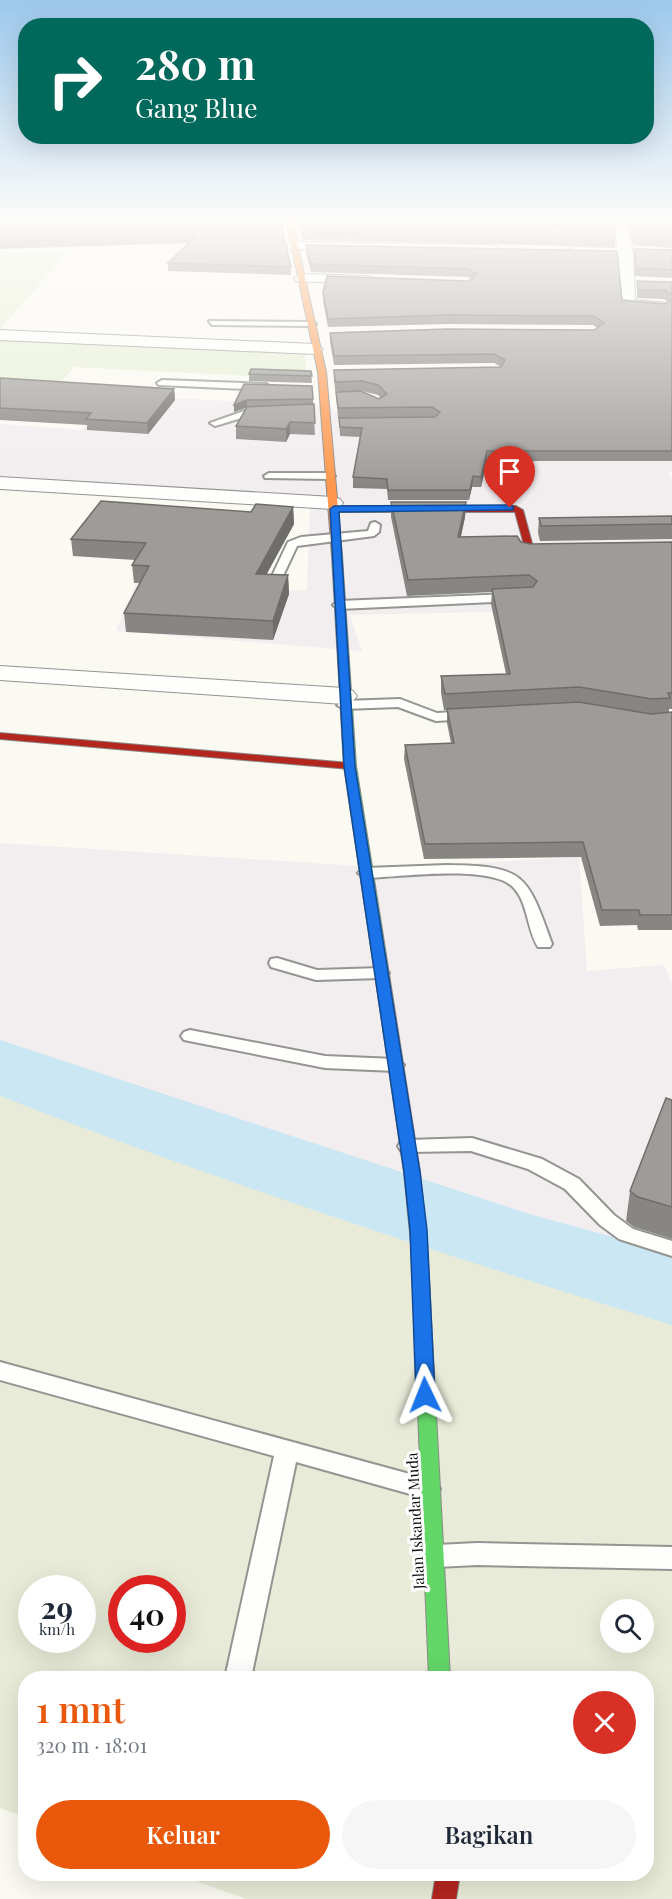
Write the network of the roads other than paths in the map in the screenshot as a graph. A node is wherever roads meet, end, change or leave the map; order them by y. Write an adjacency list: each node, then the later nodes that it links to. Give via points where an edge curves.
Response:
1 (309, 309): 4 (street, Jalan Iskandar Muda)
2 (212, 322): 4 (lane)
3 (0, 335): 4 (street)
4 (317, 336): 8 (street, Jalan Iskandar Muda)
5 (345, 372): 8 (street)
6 (162, 383): 7 (lane)
7 (275, 387)
8 (322, 389): 12 (street, Jalan Iskandar Muda)
9 (273, 413): 10 (lane, via 247,413)
10 (215, 423)
11 (269, 476): 12 (lane)
12 (330, 476): 14 (street, Jalan Iskandar Muda)
13 (0, 483): 14 (street)
14 (333, 506): 16 (street, Jalan Iskandar Muda); 17 (street, via 516,509 529,550)
15 (375, 525): 16 (lane, via 370,534)
16 (335, 536): 18 (lane, via 292,544); 20 (street, Jalan Iskandar Muda)
17 (576, 549)
18 (278, 576)
19 (528, 597): 20 (lane)
20 (339, 604): 22 (street, Jalan Iskandar Muda)
21 (0, 673): 22 (street)
22 (344, 700): 23 (lane, via 400,703 436,717); 25 (street, Jalan Iskandar Muda)
23 (483, 714)
24 (0, 736): 25 (street)
25 (350, 766): 26 (street, Jalan Iskandar Muda)
26 (366, 873): 27 (lane, via 478,869 509,875 521,886); 29 (street, Jalan Iskandar Muda)
27 (544, 944)
28 (277, 963): 29 (lane, via 316,975)
29 (381, 973): 31 (street, Jalan Iskandar Muda)
30 (190, 1036): 31 (lane, via 325,1062)
31 (395, 1065): 32 (street, Jalan Iskandar Muda)
32 (408, 1146): 33 (lane, via 472,1144 535,1164 572,1184 626,1234); 36 (street, Jalan Iskandar Muda, via 418,1230)
33 (672, 1249)
34 (0, 1371): 35 (lane)
35 (287, 1449): 36 (lane); 39 (lane)
36 (429, 1489): 37 (street, Jalan Iskandar Muda)
37 (433, 1556): 38 (lane); 40 (street, Jalan Iskandar Muda)
38 (672, 1558)
39 (239, 1671)
40 (440, 1671)
41 (447, 1881): 42 (street)
42 (444, 1899)

